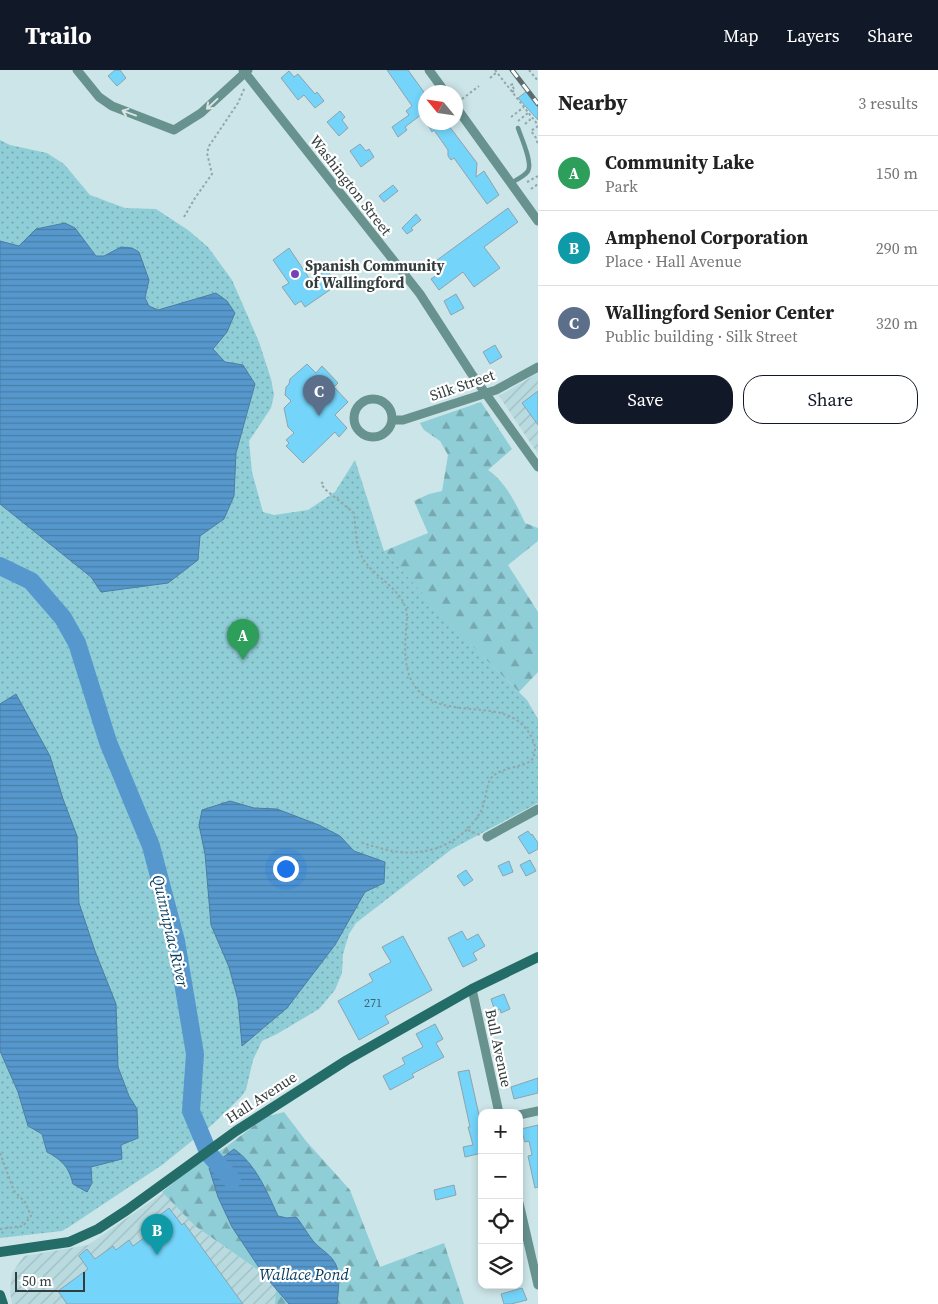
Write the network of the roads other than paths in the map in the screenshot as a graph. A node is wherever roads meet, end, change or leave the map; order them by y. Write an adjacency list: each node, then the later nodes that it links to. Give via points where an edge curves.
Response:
1 (77, 70): 3 (street, one-way to 1, via 201,114 174,130 112,106 99,97)
2 (429, 70): 4 (street)
3 (246, 71): 10 (street, Washington Street, via 420,294)
4 (440, 85)
5 (463, 117): 7 (street)
6 (518, 128): 7 (lane, via 529,168)
7 (511, 183): 8 (street)
8 (538, 221)
9 (538, 367): 10 (street, Silk Street)
10 (486, 393): 11 (street, Silk Street, via 403,420); 12 (street, Washington Street)
11 (392, 420): 11 (street, via 389,407 379,400 366,400 355,415 357,428 372,437 388,430)
12 (538, 466)
13 (538, 810): 14 (street)
14 (487, 837)
15 (538, 957): 16 (main road, Hall Avenue)
16 (472, 990): 17 (street, Bull Avenue); 22 (main road, Hall Avenue, via 347,1060 236,1131 98,1229 69,1242)
17 (498, 1109)
18 (538, 1111): 19 (street)
19 (523, 1115)
20 (523, 1214): 21 (street)
21 (534, 1245): 23 (street)
22 (0, 1252)
23 (538, 1285)
24 (0, 1295): 25 (main road)
25 (3, 1304)

